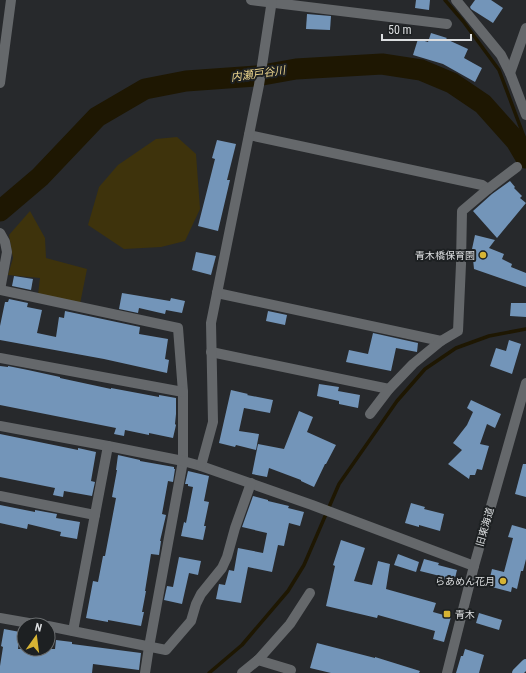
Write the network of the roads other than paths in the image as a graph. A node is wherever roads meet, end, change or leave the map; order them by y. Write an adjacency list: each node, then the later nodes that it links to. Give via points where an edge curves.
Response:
1 (11, 0): 8 (street)
2 (251, 0): 4 (street)
3 (456, 0): 7 (street, via 501,55)
4 (272, 1): 5 (street); 10 (street)
5 (447, 24)
6 (526, 28): 7 (street)
7 (510, 73): 9 (street)
8 (0, 83)
9 (526, 115)
10 (249, 135): 12 (street, via 482,185); 15 (street)
11 (517, 167): 12 (street)
12 (488, 189): 16 (street, via 462,211 458,331)
13 (0, 233): 14 (street, via 7,252)
14 (0, 290): 21 (street, via 178,328)
15 (217, 294): 16 (street); 17 (street, via 211,322)
16 (441, 341): 20 (street, via 413,364)
17 (212, 352): 20 (street); 26 (street, via 213,422)
18 (0, 358): 21 (street)
19 (526, 383): 30 (street, 旧東海道)
20 (389, 389): 22 (street)
21 (183, 392): 25 (street)
22 (370, 414)
23 (0, 426): 24 (street)
24 (108, 446): 25 (street); 29 (street)
25 (183, 461): 26 (street); 36 (street)
26 (201, 466): 27 (street)
27 (251, 483): 30 (street); 36 (street, via 227,557 222,568 201,594 191,621 166,650)
28 (0, 496): 29 (street)
29 (95, 515): 35 (street)
30 (474, 566): 42 (street, 旧東海道)
31 (310, 593): 37 (street, via 290,624)
32 (0, 618): 33 (street)
33 (16, 621)
34 (56, 628): 35 (street)
35 (73, 631): 36 (street)
36 (149, 647): 39 (street)
37 (258, 660): 40 (street); 41 (street, via 291,670)
38 (526, 664): 43 (main road)
39 (145, 673)
40 (242, 673)
41 (290, 673)
42 (447, 673)
43 (517, 673)

